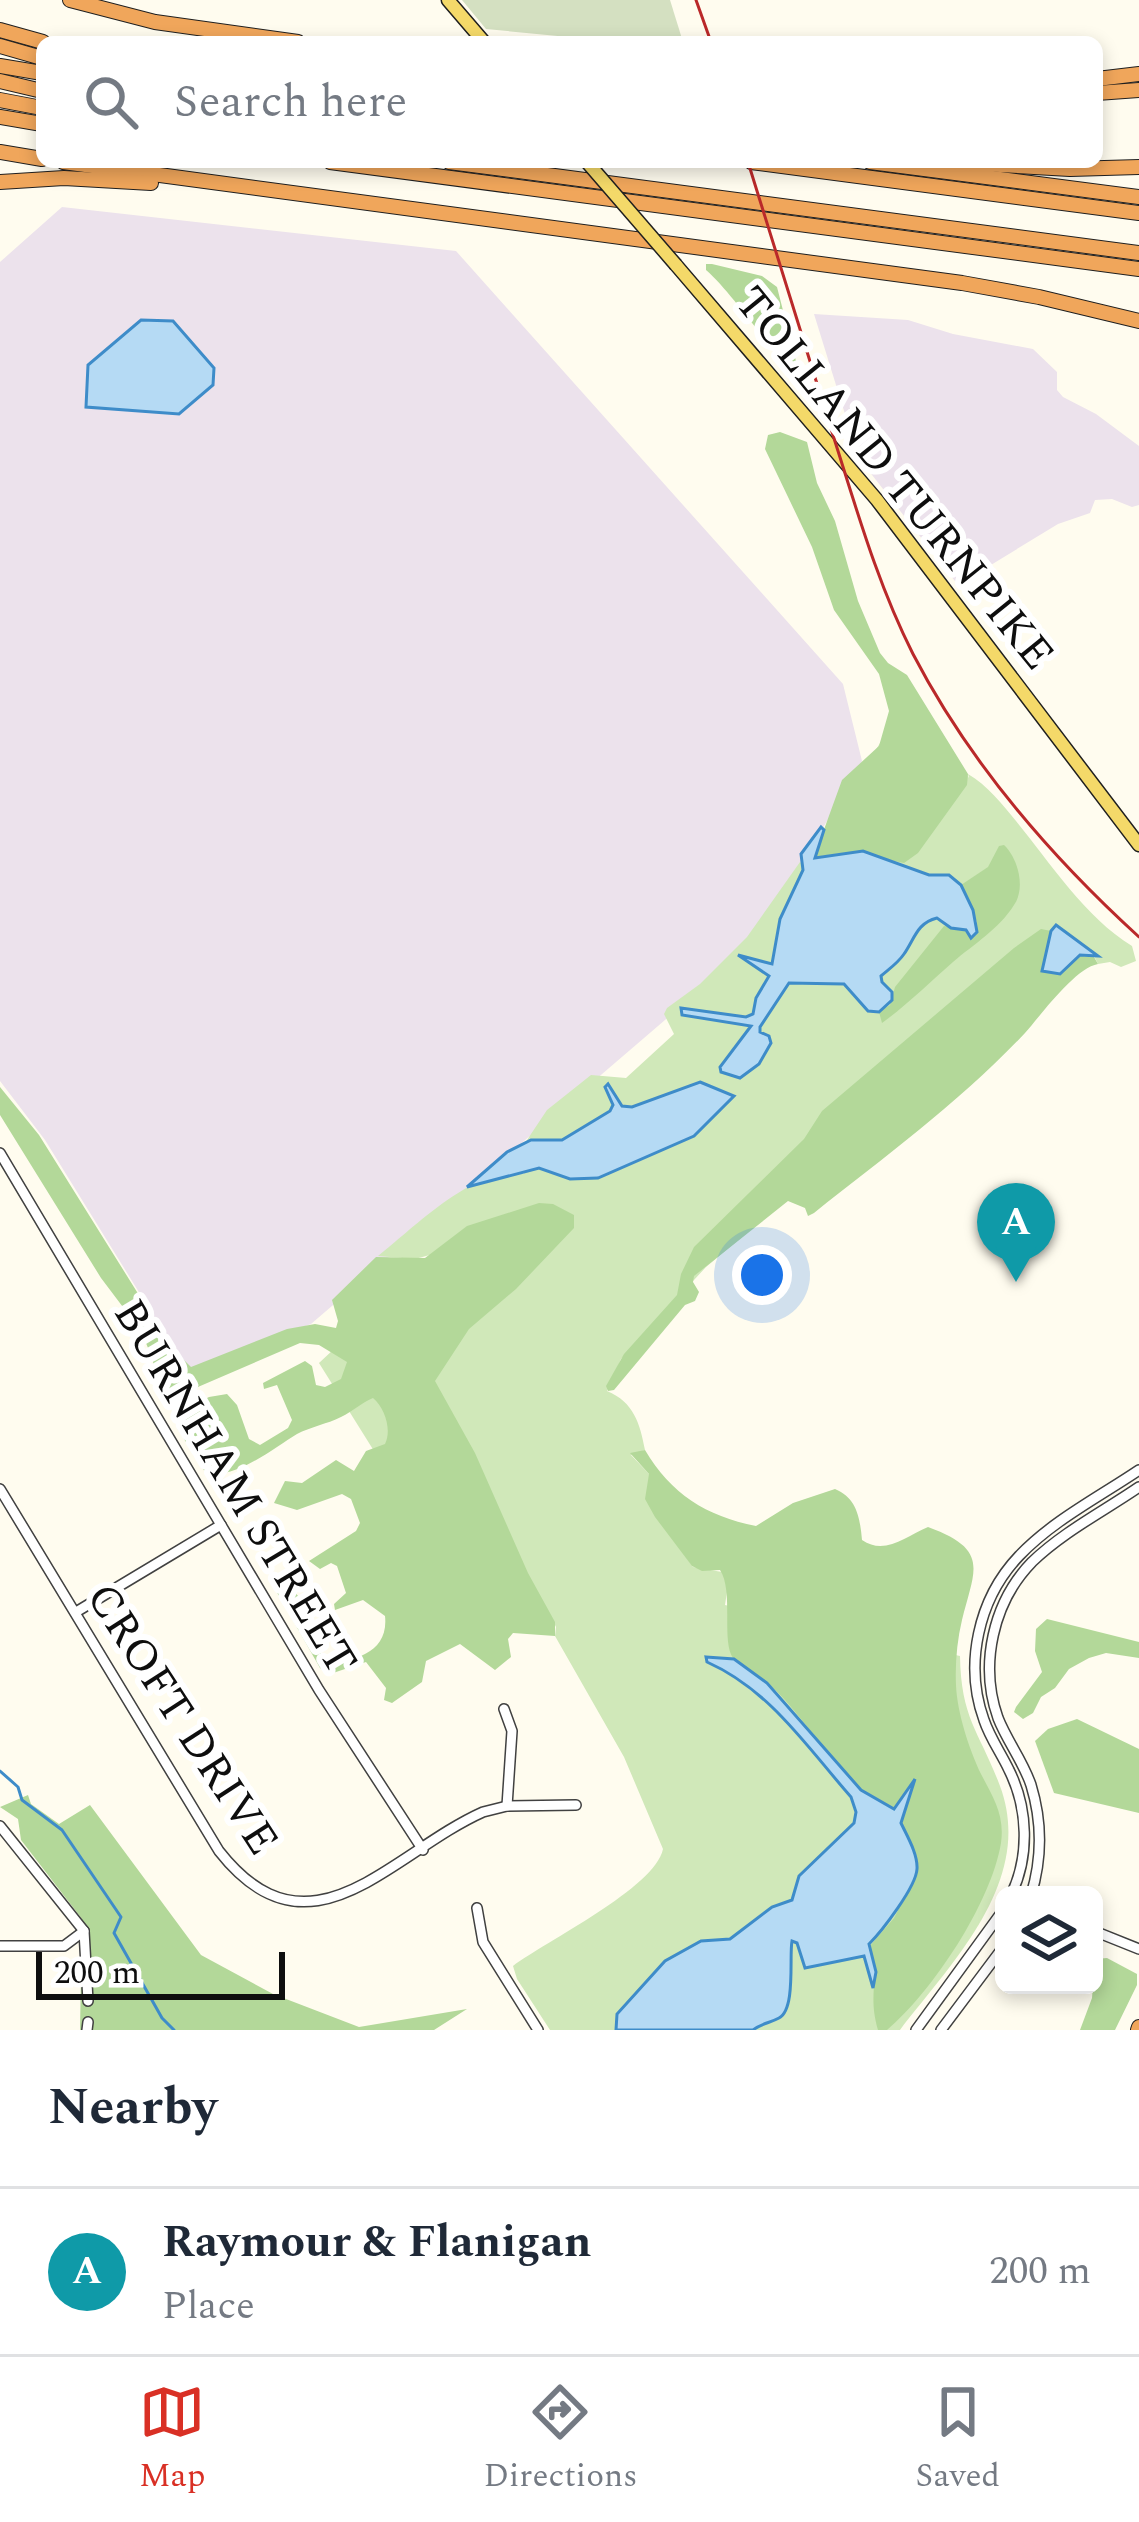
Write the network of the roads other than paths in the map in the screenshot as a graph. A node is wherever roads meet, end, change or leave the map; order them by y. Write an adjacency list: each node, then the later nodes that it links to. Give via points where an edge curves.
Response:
1 (70, 0): 4 (highway)
2 (448, 0): 5 (main road)
3 (0, 30): 6 (highway)
4 (255, 36)
5 (479, 36)
6 (36, 40)
7 (0, 46): 8 (highway)
8 (36, 56)
9 (0, 66): 10 (highway)
10 (36, 72)
11 (1139, 74): 12 (highway)
12 (1103, 78)
13 (0, 81): 14 (highway)
14 (36, 90)
15 (1139, 90): 16 (highway)
16 (1103, 93)
17 (0, 100): 18 (highway)
18 (36, 107)
19 (0, 117): 20 (highway)
20 (36, 123)
21 (0, 152): 22 (highway)
22 (36, 158)
23 (1139, 167): 30 (highway)
24 (106, 168): 32 (highway)
25 (374, 168): 36 (highway)
26 (493, 168): 35 (highway)
27 (592, 168): 38 (main road, TOLLAND TURNPIKE, bridge, via 878,500)
28 (797, 168): 34 (highway)
29 (922, 168): 33 (highway)
30 (1039, 168)
31 (0, 182): 32 (highway)
32 (254, 189): 37 (highway, via 962,283)
33 (1139, 197)
34 (1139, 213)
35 (1139, 254)
36 (1139, 273)
37 (1139, 321)
38 (1139, 845)
39 (0, 1153): 42 (street, BURNHAM STREET)
40 (1138, 1478): 43 (street); 44 (street)
41 (0, 1489): 45 (street, CROFT DRIVE)
42 (221, 1525): 45 (street); 50 (street, BURNHAM STREET)
43 (1045, 1534): 44 (street); 51 (street, via 996,1588 976,1653 981,1710 1023,1816)
44 (1052, 1545): 52 (street, via 1009,1594 990,1656 995,1708 1037,1810)
45 (76, 1612): 50 (street, CROFT DRIVE, via 219,1851 252,1886 293,1903 320,1902)
46 (504, 1709): 48 (street, via 512,1731)
47 (576, 1805): 48 (street)
48 (507, 1806): 50 (street, CROFT DRIVE, via 469,1818)
49 (0, 1826): 55 (street)
50 (423, 1850)
51 (1016, 1886)
52 (1032, 1886)
53 (477, 1908): 61 (street, via 483,1942)
54 (995, 1921): 62 (street)
55 (84, 1931): 57 (street, via 64,1946); 60 (street)
56 (1103, 1935): 58 (street)
57 (0, 1946)
58 (1139, 1949)
59 (995, 1958): 63 (street)
60 (88, 2001)
61 (538, 2030)
62 (916, 2030)
63 (940, 2030)

